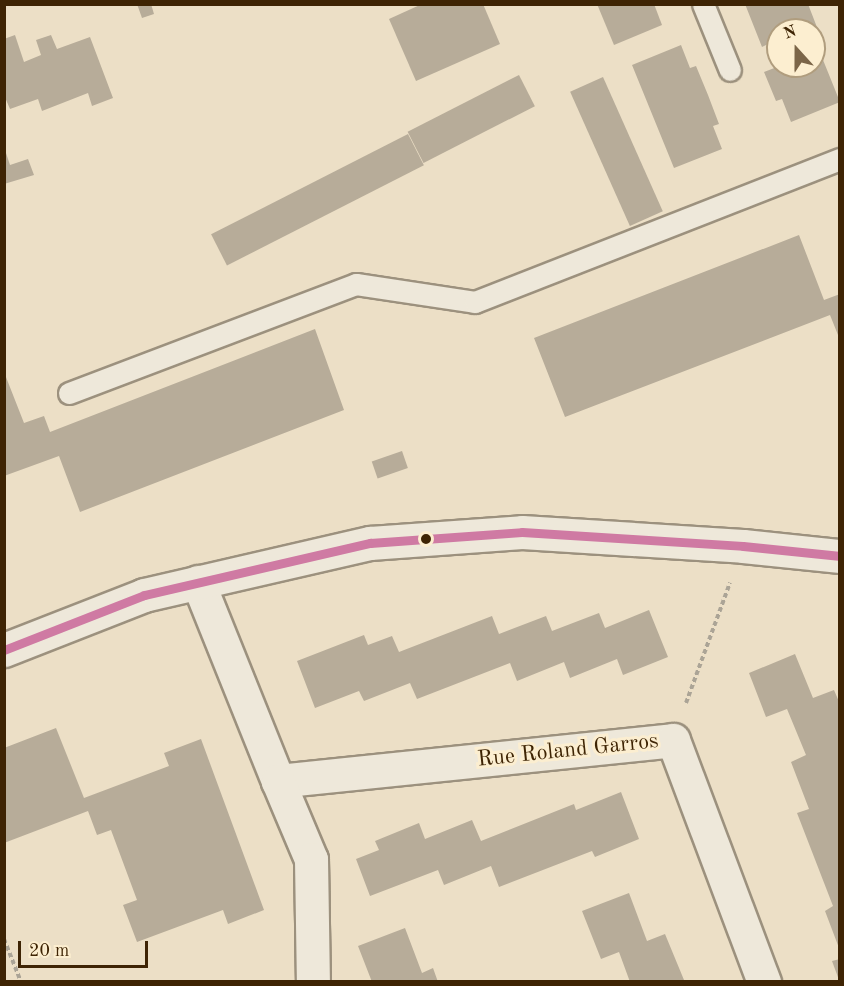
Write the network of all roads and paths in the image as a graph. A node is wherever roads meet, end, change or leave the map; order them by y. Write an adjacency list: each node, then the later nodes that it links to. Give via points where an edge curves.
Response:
1 (703, 4): 2 (lane)
2 (730, 70)
3 (840, 159): 4 (lane, via 475,302 356,284)
4 (69, 393)
5 (743, 546): 6 (street); 7 (street, via 510,533 370,543); 9 (path)
6 (840, 556)
7 (198, 582): 8 (street, via 144,596); 10 (street)
8 (4, 650)
9 (673, 740): 10 (street, Rue Roland Garros); 14 (street, Rue Roland Garros)
10 (278, 781): 13 (street, via 311,859)
11 (4, 939): 12 (path)
12 (21, 981)
13 (313, 981)
14 (764, 981)

